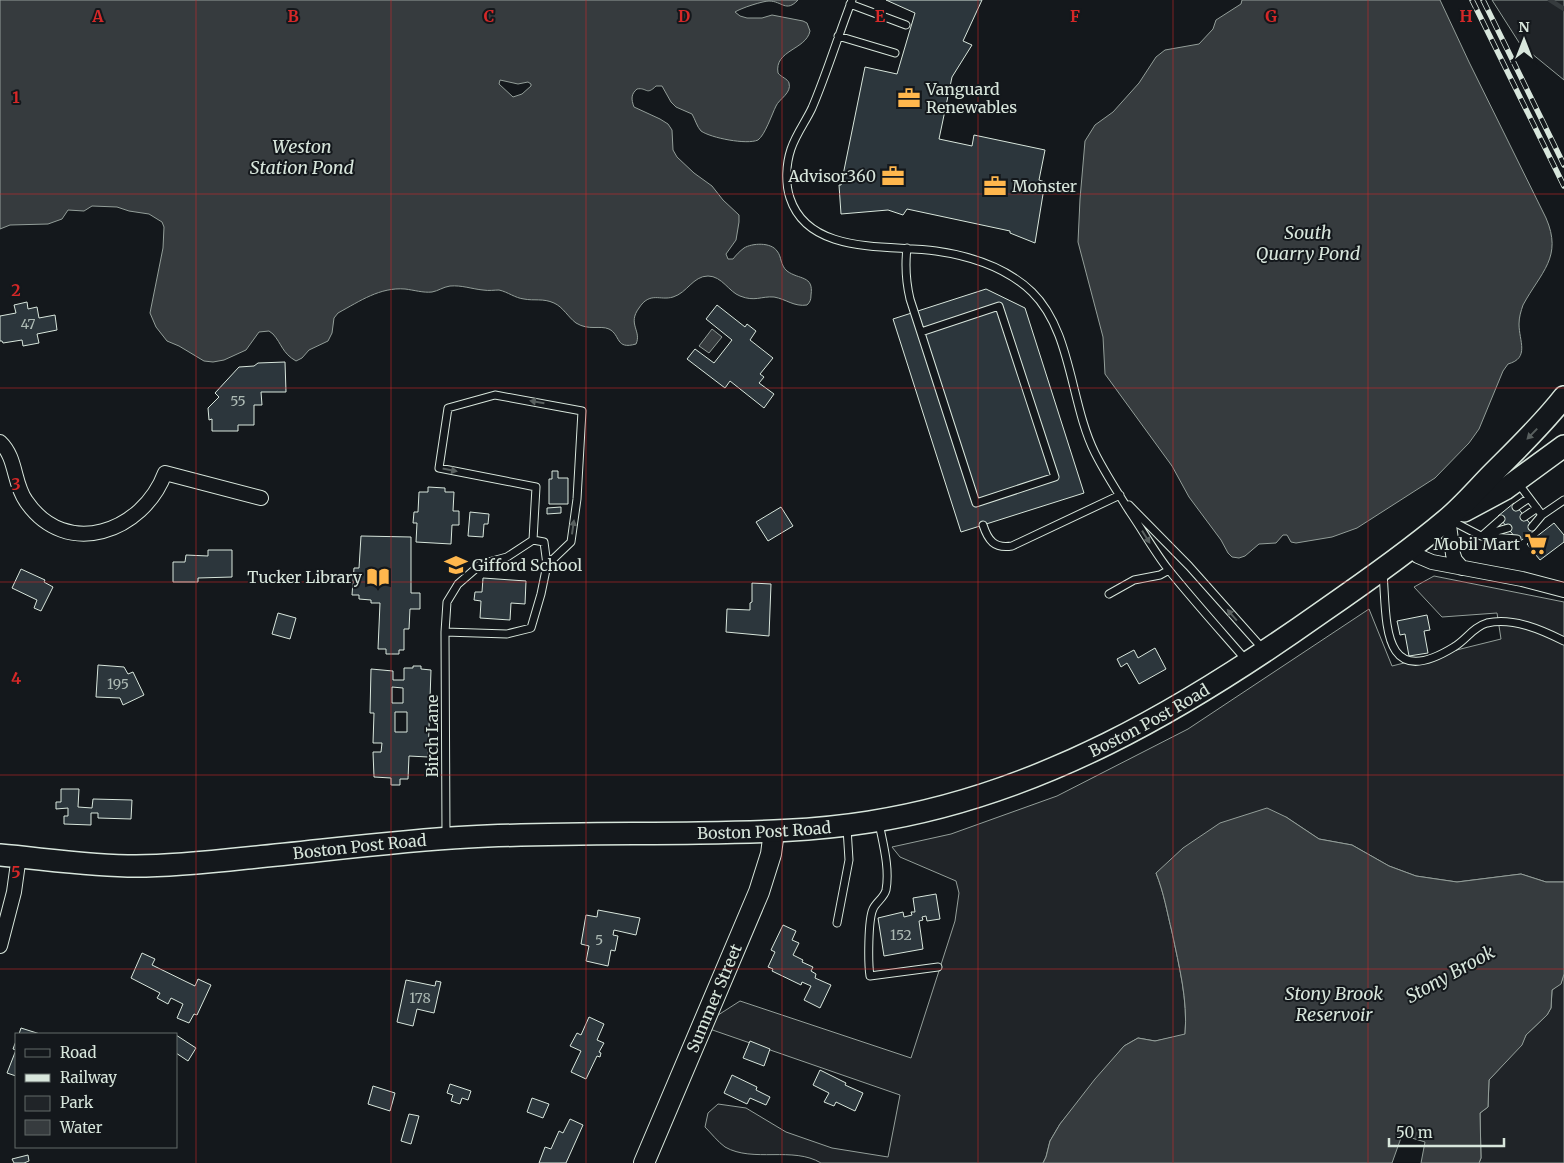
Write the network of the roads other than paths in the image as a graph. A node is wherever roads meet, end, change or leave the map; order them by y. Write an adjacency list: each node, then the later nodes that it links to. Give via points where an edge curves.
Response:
1 (851, 2): 2 (lane); 3 (lane)
2 (906, 25)
3 (838, 36): 4 (lane); 5 (lane, via 812,107 791,147 787,173 791,200 804,221 828,237 859,245)
4 (895, 53)
5 (906, 248): 6 (lane, via 907,286); 11 (lane, via 937,251 998,268 1032,293 1045,308 1063,347 1088,439)
6 (921, 332): 6 (lane, via 976,503 1054,477 999,306)
7 (1564, 397): 19 (main road, Boston Post Road, one-way to 19)
8 (0, 442): 12 (street, via 14,462 18,486 26,501 60,530 80,534 100,532 126,522 160,488 166,473)
9 (1564, 446): 10 (main road, Boston Post Road)
10 (1516, 481): 13 (lane); 19 (main road, Boston Post Road)
11 (1120, 495): 21 (lane, via 1012,546 1000,547 991,543); 31 (lane, one-way to 31); 36 (lane, one-way to 11, via 1189,566)
12 (261, 498)
13 (1529, 498): 15 (lane); 16 (lane)
14 (1564, 500): 17 (lane)
15 (1516, 507)
16 (1537, 508): 17 (lane); 18 (lane)
17 (1542, 515): 22 (lane)
18 (1524, 517)
19 (1448, 518): 24 (lane); 27 (main road, Boston Post Road); 30 (street, via 1453,554)
20 (1501, 519): 24 (lane)
21 (983, 525)
22 (1532, 527)
23 (1508, 528): 24 (lane)
24 (1482, 536): 25 (lane)
25 (1517, 539)
26 (533, 540): 28 (lane, via 544,542); 28 (lane, one-way to 26, via 570,542 577,499 582,410 495,395 448,408 439,468 536,487); 34 (lane, Birch Lane, via 507,557 481,564 458,584 447,602)
27 (1409, 548): 29 (main road, Boston Post Road); 30 (street, via 1424,559)
28 (547, 565): 34 (lane, via 531,628 507,634)
29 (1383, 568): 35 (lane, via 1389,639 1398,653 1408,660 1416,662 1447,651 1476,628 1490,622 1536,629); 36 (main road, Boston Post Road)
30 (1462, 568): 32 (street, via 1522,578)
31 (1169, 570): 33 (lane, via 1134,580); 36 (lane)
32 (1564, 590)
33 (1109, 594)
34 (445, 632): 40 (lane, Birch Lane)
35 (1564, 642)
36 (1256, 657): 37 (main road, Boston Post Road, via 1150,722 1058,767 974,798)
37 (879, 821): 38 (main road, Boston Post Road); 44 (lane, via 886,884 872,914 870,976)
38 (847, 825): 39 (main road, Boston Post Road); 42 (lane, via 849,860)
39 (774, 831): 40 (main road, Boston Post Road); 45 (street, Summer Street, via 771,854 759,892)
40 (446, 839): 41 (main road, Boston Post Road, via 137,866)
41 (9, 856): 43 (street, via 12,900)
42 (837, 923)
43 (0, 946)
44 (938, 967)
45 (644, 1163)

